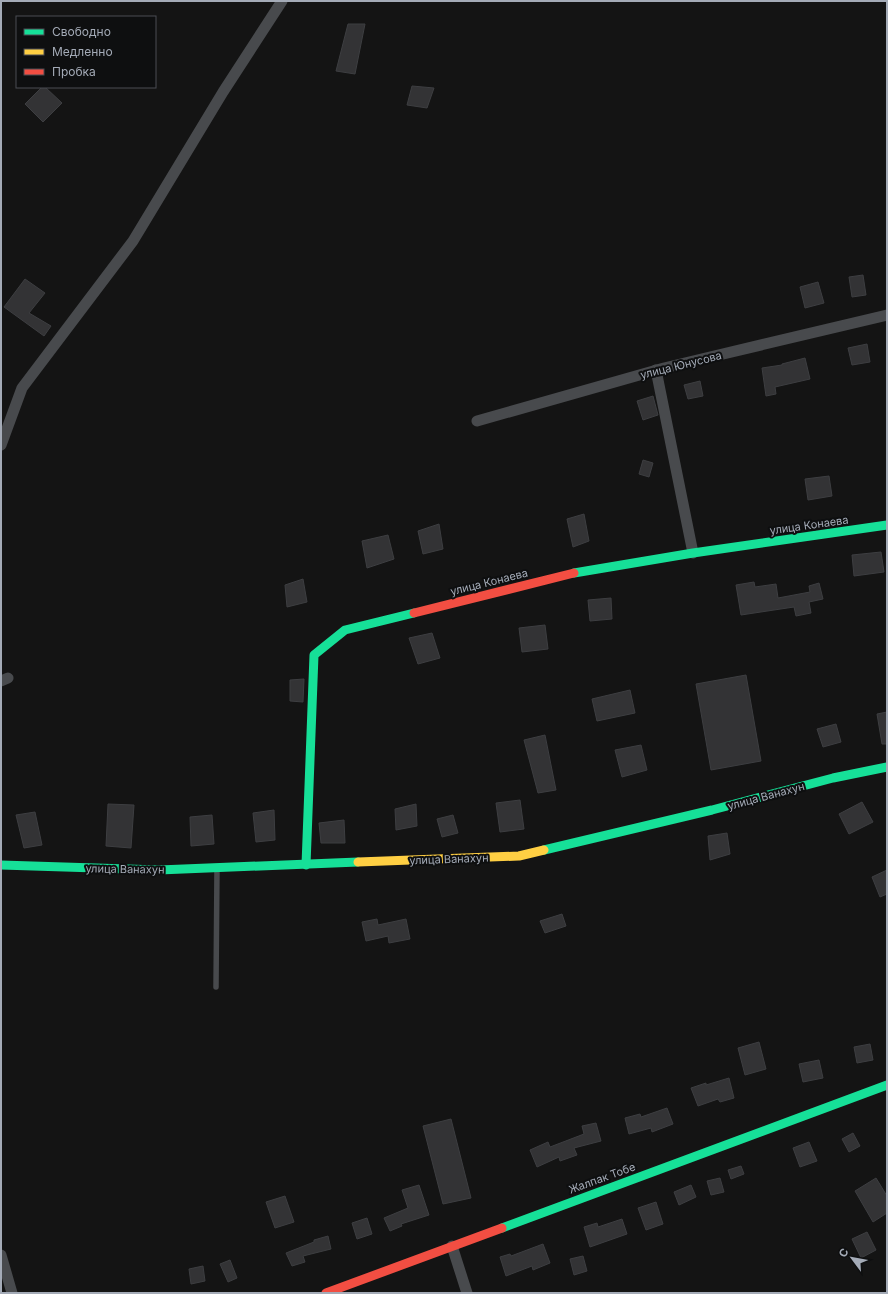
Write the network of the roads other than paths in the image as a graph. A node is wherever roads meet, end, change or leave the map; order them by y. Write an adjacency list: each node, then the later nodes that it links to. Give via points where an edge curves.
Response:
1 (282, 1): 5 (street, via 223,92 133,241 22,388)
2 (887, 316): 3 (street, улица Юнусова)
3 (656, 370): 4 (street, улица Юнусова); 7 (street)
4 (477, 421)
5 (1, 445)
6 (887, 526): 7 (street, улица Конаева)
7 (693, 553): 10 (street, улица Конаева, via 568,574 345,630 314,655)
8 (887, 767): 10 (street, улица Ванахун, via 833,778 519,856)
9 (1, 865): 11 (street, улица Ванахун, via 159,870)
10 (306, 865): 11 (street, улица Ванахун)
11 (217, 868): 12 (lane)
12 (216, 987)
13 (887, 1085): 14 (street, Жалпак Тобе)
14 (452, 1246): 17 (street, Жалпак Тобе); 18 (street)
15 (1, 1255): 16 (street)
16 (12, 1293)
17 (326, 1293)
18 (467, 1293)

